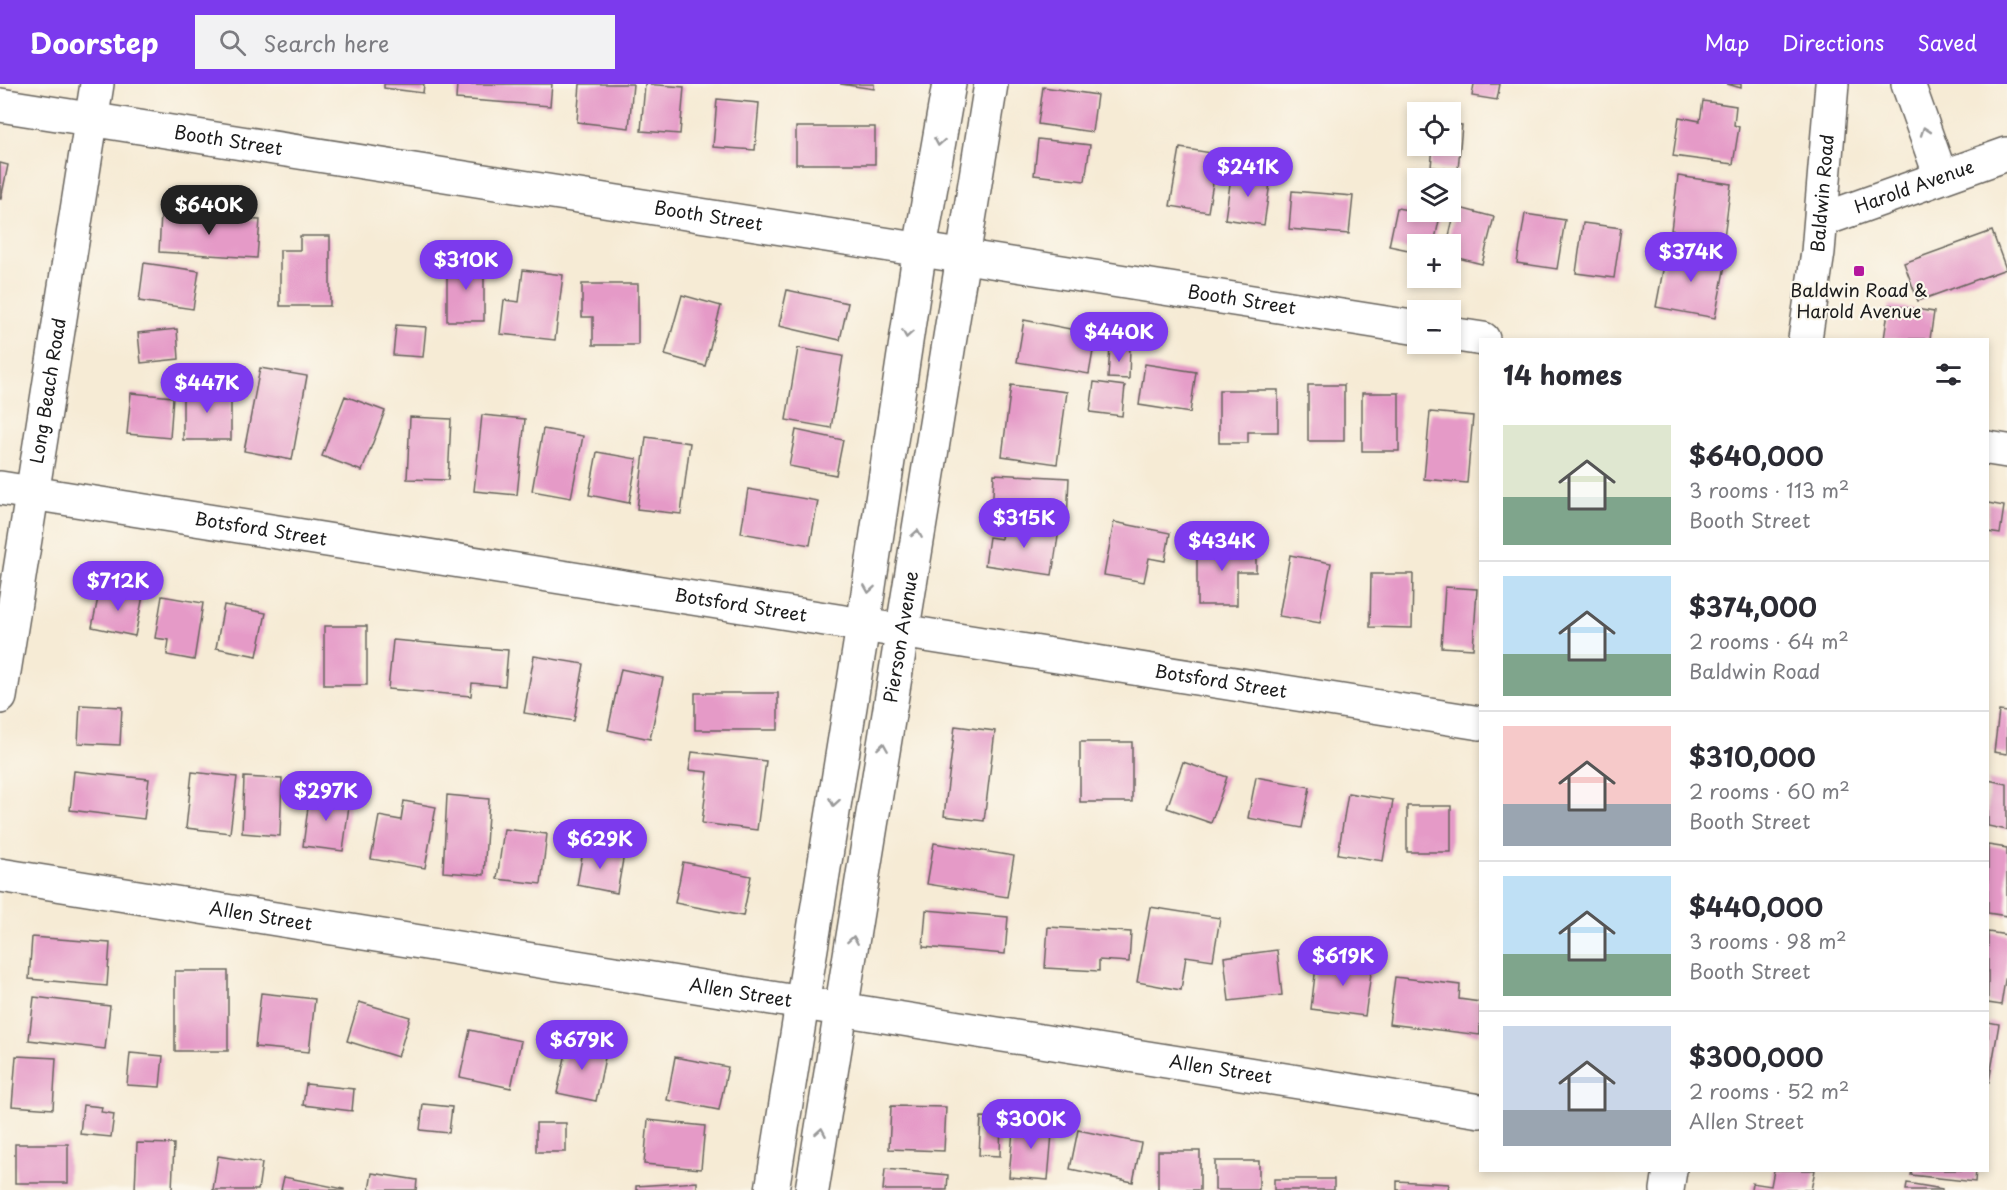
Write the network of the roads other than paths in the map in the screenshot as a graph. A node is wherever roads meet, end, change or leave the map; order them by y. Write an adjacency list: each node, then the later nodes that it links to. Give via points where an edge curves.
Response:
1 (97, 84): 7 (street, Long Beach Road)
2 (949, 84): 11 (street, one-way to 11)
3 (991, 84): 12 (street, Pierson Avenue)
4 (1833, 84): 10 (street, Baldwin Road)
5 (1908, 84): 9 (street, one-way to 5)
6 (0, 105): 7 (street, Booth Street)
7 (92, 120): 11 (street, Booth Street); 20 (street, Long Beach Road)
8 (2007, 153): 9 (street, Harold Avenue)
9 (1941, 177): 10 (street, Harold Avenue)
10 (1822, 220): 16 (street, Baldwin Road)
11 (920, 249): 12 (street, Booth Street); 21 (street, one-way to 21)
12 (962, 255): 13 (street, Booth Street); 22 (street, Pierson Avenue, one-way to 12)
13 (1407, 326)
14 (1461, 336): 15 (street)
15 (1479, 338)
16 (1805, 338)
17 (1989, 448): 18 (street)
18 (2007, 451)
19 (0, 488): 20 (street, Botsford Street)
20 (32, 494): 21 (street, Botsford Street); 23 (street, Long Beach Road)
21 (863, 626): 22 (street, Botsford Street); 26 (street, one-way to 26)
22 (901, 632): 24 (street, Botsford Street); 27 (street, Pierson Avenue, one-way to 22)
23 (0, 697)
24 (1479, 723)
25 (0, 875): 26 (street, Allen Street)
26 (801, 1004): 27 (street, Allen Street); 30 (street)
27 (842, 1010): 28 (street, Allen Street); 31 (street, Pierson Avenue, one-way to 27)
28 (1479, 1111)
29 (1671, 1172): 32 (street)
30 (772, 1190)
31 (812, 1190)
32 (1667, 1190)

